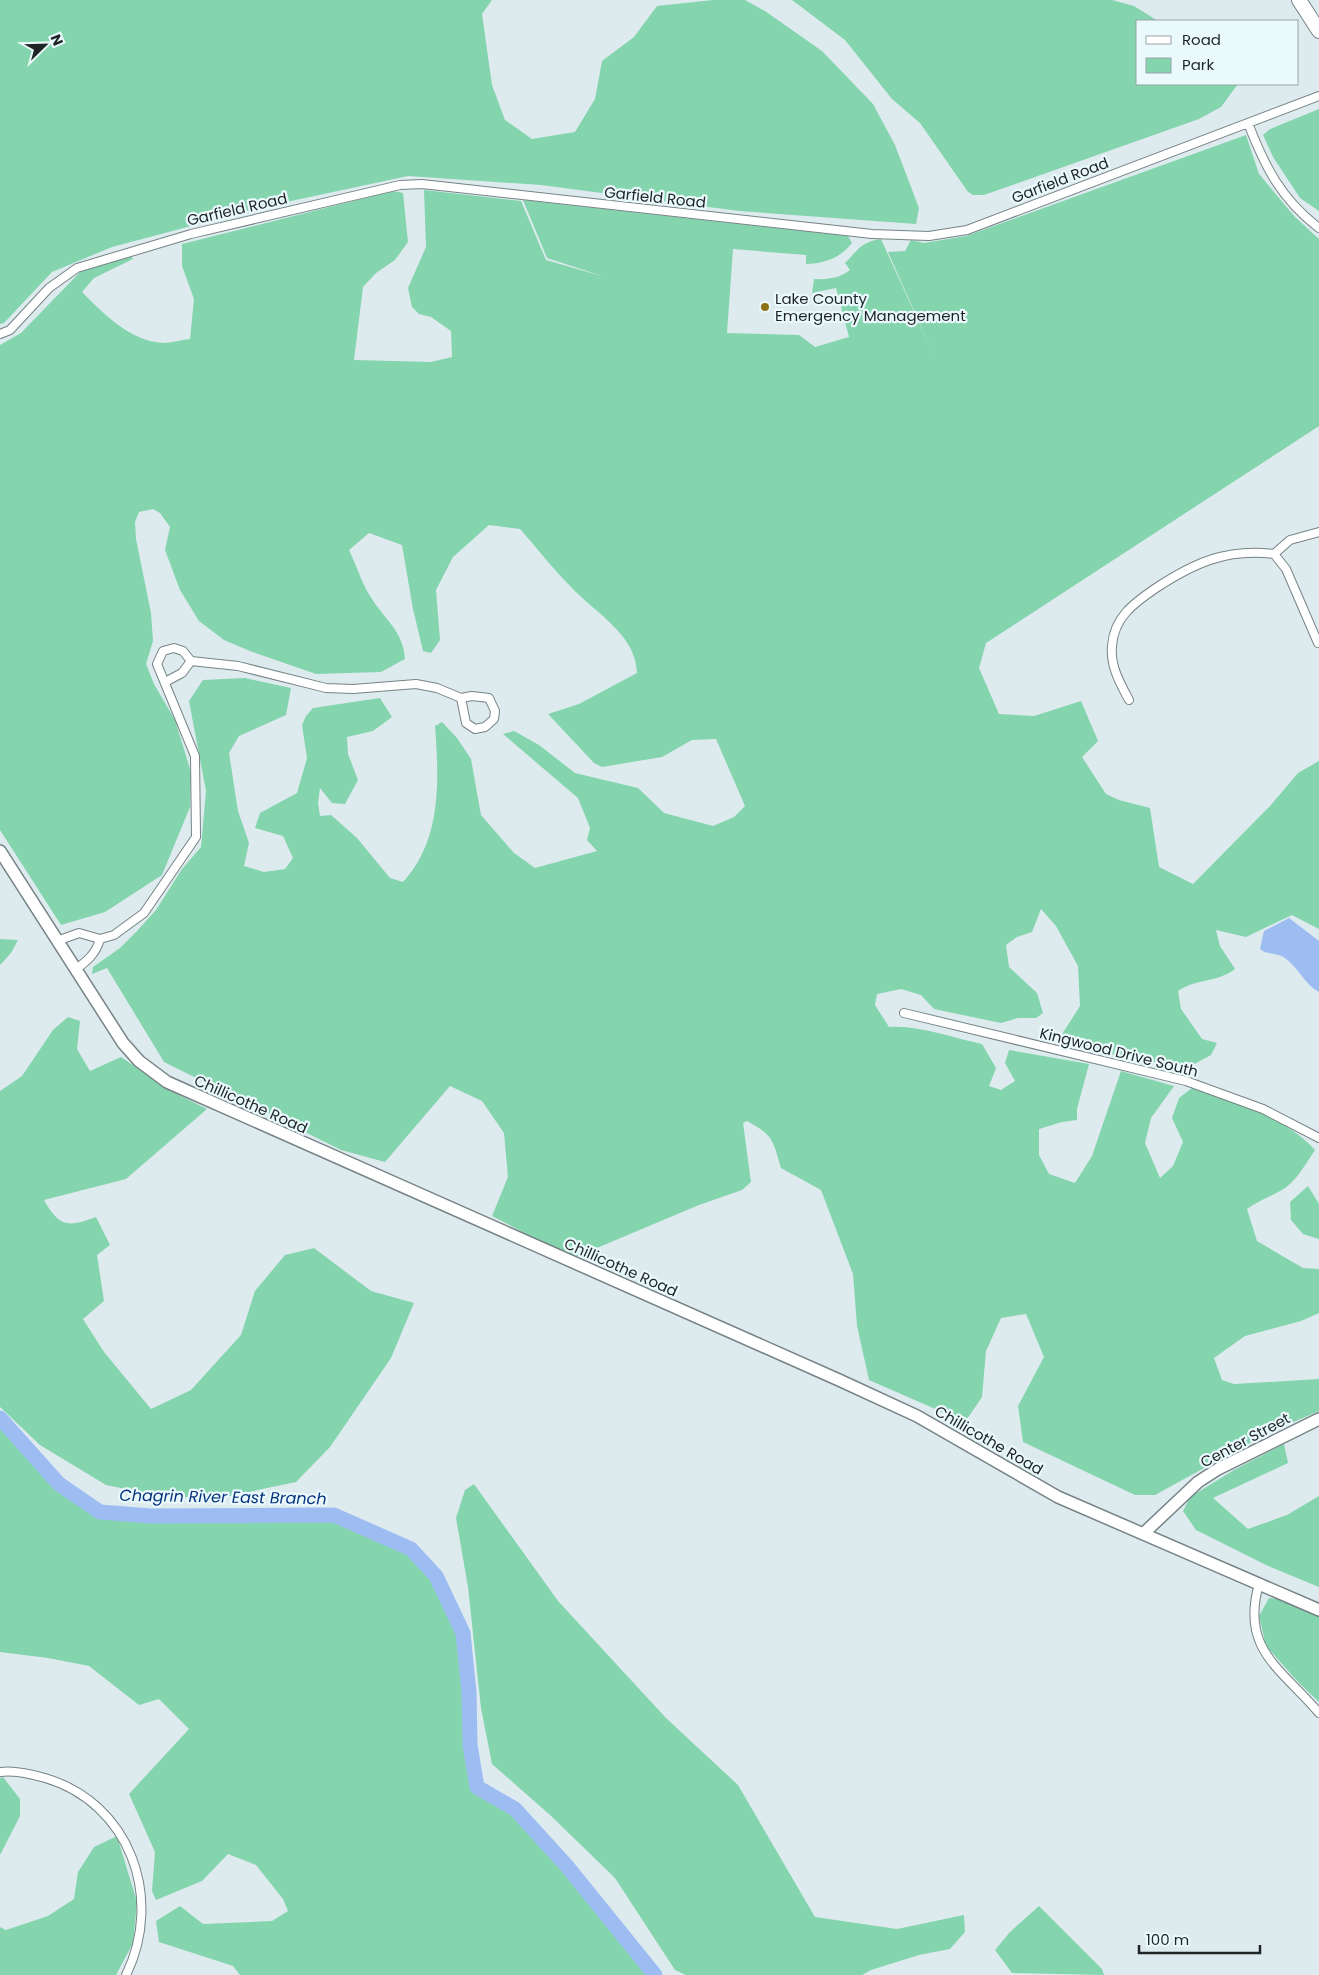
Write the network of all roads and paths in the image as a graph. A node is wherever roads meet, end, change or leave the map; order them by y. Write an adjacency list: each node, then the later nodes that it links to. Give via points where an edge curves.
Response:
1 (1299, 0): 2 (highway)
2 (1319, 31)
3 (1319, 96): 4 (street, Garfield Road)
4 (1248, 123): 5 (street, via 1274,181); 6 (street, Garfield Road, via 967,230 947,234 858,233 422,184 400,185 191,234 76,268 49,288 10,330)
5 (1319, 228)
6 (0, 334)
7 (1319, 532): 8 (street, via 1290,540)
8 (1274, 554): 9 (street, via 1286,569); 13 (street, via 1235,554 1201,562 1129,606 1115,630 1111,654 1114,669)
9 (1318, 643)
10 (191, 661): 11 (street, via 182,673); 11 (street, via 174,648 163,651 157,664); 12 (street, via 238,666 326,688 416,684)
11 (165, 682): 15 (street, via 195,756 196,837 144,913 114,935)
12 (461, 698): 12 (street, via 489,698 495,711 494,719 475,729 466,723)
13 (1129, 700)
14 (0, 851): 16 (main road, Chillicothe Road)
15 (100, 939): 16 (street, via 79,933); 17 (street, via 98,949)
16 (57, 941): 17 (main road, Chillicothe Road)
17 (76, 970): 21 (main road, Chillicothe Road, via 123,1043 155,1075 174,1086 839,1380 916,1416 1058,1497)
18 (904, 1013): 19 (street, Kingwood Drive South, via 1186,1082 1263,1109)
19 (1319, 1138)
20 (1319, 1419): 21 (main road, Center Street, via 1198,1482)
21 (1144, 1533): 22 (main road, Chillicothe Road)
22 (1259, 1584): 23 (main road, Chillicothe Road); 24 (street, via 1253,1606 1255,1635 1270,1661)
23 (1319, 1610)
24 (1319, 1713)
25 (0, 1772): 26 (street, via 32,1774 58,1782 100,1809 119,1831 139,1877 143,1903 142,1928)
26 (126, 1975)

